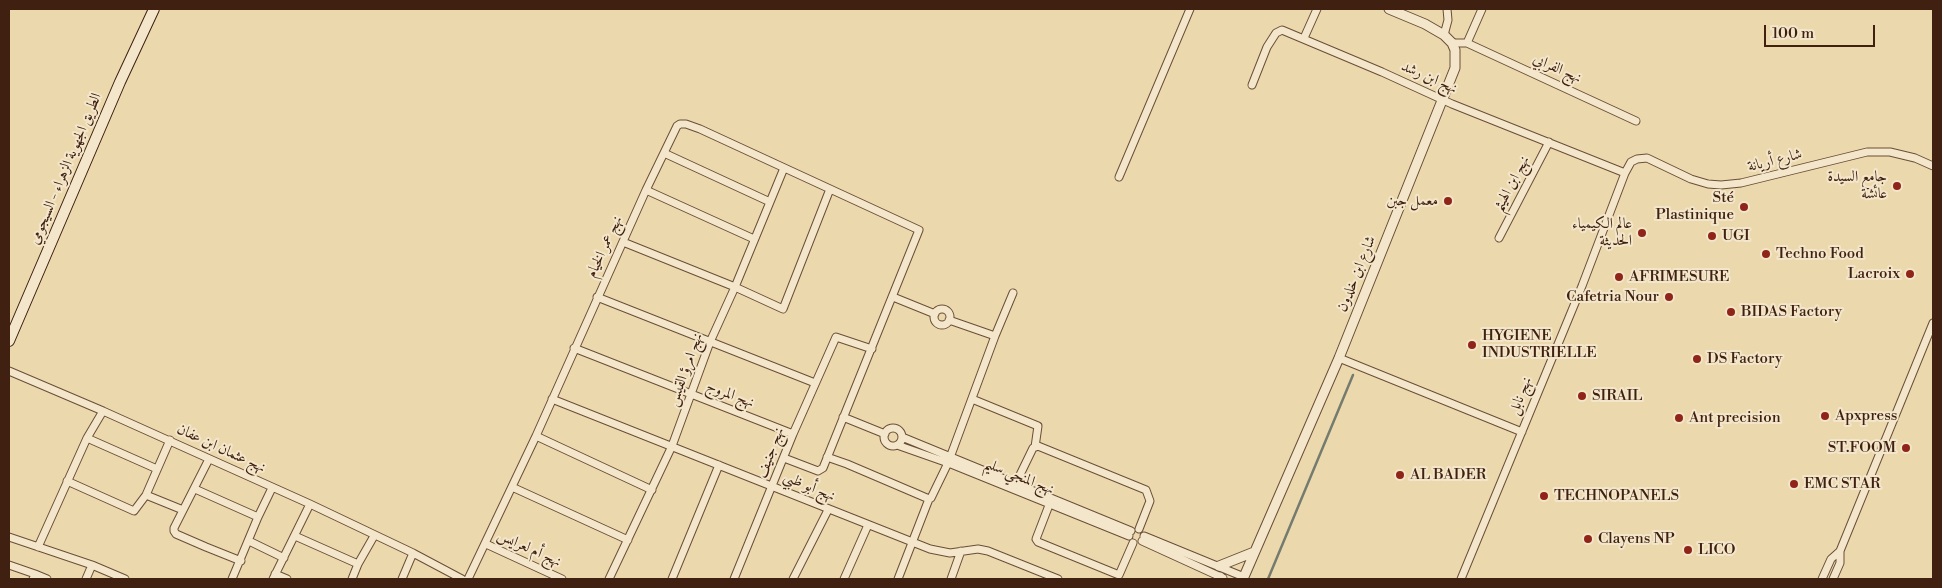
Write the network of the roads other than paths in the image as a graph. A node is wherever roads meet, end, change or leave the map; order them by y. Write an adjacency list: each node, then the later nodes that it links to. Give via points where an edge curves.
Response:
1 (154, 9): 34 (main road, الطريق الجهوية الزهراء - السيجومي)
2 (1190, 9): 19 (street)
3 (1317, 9): 8 (street)
4 (1389, 9): 7 (street)
5 (1447, 9): 7 (street)
6 (1482, 9): 9 (street)
7 (1444, 35): 10 (street)
8 (1304, 38): 11 (street, نهج ابن رشد, via 1282,30 1276,33); 12 (street, نهج ابن رشد)
9 (1467, 43): 10 (street); 13 (street, نهج الفرابي)
10 (1452, 44): 12 (street, شارع ابن خلدون, via 1455,68)
11 (1252, 85)
12 (1441, 99): 14 (street, نهج ابن رشد); 38 (street, شارع ابن خلدون)
13 (1636, 121)
14 (1549, 142): 18 (street, نهج ابن رشد); 23 (street, نهج ابن الهيثم)
15 (664, 153): 17 (street, نهج عمر الخيام, via 677,126 686,124); 21 (street, نهج عمر الخيام); 22 (street)
16 (1933, 166): 18 (street, شارع أريانة, via 1890,152 1866,152 1721,185 1690,179 1646,158 1636,159)
17 (784, 168): 20 (street, نهج عمر الخيام); 22 (street, نهج امرؤ القيس)
18 (1627, 170): 46 (street, نهج نابل)
19 (1119, 177)
20 (830, 189): 26 (street, via 783,309); 29 (street, نهج عمر الخيام, via 919,230)
21 (646, 190): 24 (street); 25 (street, نهج عمر الخيام)
22 (770, 202): 24 (street, نهج امرؤ القيس)
23 (1499, 238)
24 (754, 239): 26 (street, نهج امرؤ القيس)
25 (623, 242): 26 (street); 28 (street, نهج عمر الخيام)
26 (735, 286): 35 (street, نهج امرؤ القيس)
27 (1013, 293): 33 (street)
28 (598, 297): 35 (street); 36 (street, نهج عمر الخيام)
29 (893, 297): 30 (street); 37 (street)
30 (935, 314): 31 (street, via 939,324); 31 (street, via 945,310)
31 (949, 320): 33 (street)
32 (1933, 323): 90 (street)
33 (995, 336): 43 (street)
34 (9, 341)
35 (710, 342): 40 (street); 41 (street, نهج امرؤ القيس)
36 (574, 348): 41 (street, نهج المروج); 42 (street, نهج عمر الخيام)
37 (872, 349): 40 (street, نهج جنيف, via 836,337); 45 (street)
38 (1339, 358): 46 (street); 91 (street, شارع ابن خلدون)
39 (9, 371): 44 (street, نهج عثمان ابن عفان)
40 (815, 383): 47 (street, نهج جنيف)
41 (692, 395): 47 (street, نهج المروج); 54 (street, نهج امرؤ القيس)
42 (552, 399): 49 (street, نهج عمر الخيام); 54 (street, نهج أبو ظبي)
43 (972, 399): 55 (street, via 1038,426); 59 (street)
44 (103, 411): 51 (street); 52 (street, نهج عثمان ابن عفان)
45 (843, 417): 48 (street); 56 (street)
46 (1522, 432): 121 (street, نهج نابل)
47 (793, 434): 57 (street, نهج جنيف)
48 (885, 434): 50 (street, via 894,429); 53 (street, via 886,443)
49 (536, 436): 65 (street, نهج عمر الخيام); 68 (street)
50 (902, 437): 53 (street); 59 (street, نهج المنجي سليم)
51 (87, 438): 61 (street); 62 (street)
52 (170, 440): 58 (street, نهج عثمان ابن عفان); 61 (street)
53 (897, 445): 59 (street, نهج المنجي سليم)
54 (672, 446): 60 (street, نهج أبو ظبي); 68 (street, نهج امرؤ القيس)
55 (1035, 447): 63 (street); 77 (street, via 1146,490 1150,501)
56 (827, 457): 57 (street, via 820,472); 70 (street)
57 (784, 458): 64 (street, نهج جنيف)
58 (209, 459): 66 (street, نهج عثمان ابن عفان); 67 (street)
59 (949, 460): 63 (street, نهج المنجي سليم); 70 (street); 71 (street, نهج المنجي سليم)
60 (719, 465): 64 (street, نهج أبو ظبي); 114 (street)
61 (157, 469): 69 (street)
62 (67, 481): 69 (street, via 132,511); 88 (street)
63 (1016, 483): 71 (street, نهج المنجي سليم)
64 (773, 486): 74 (street, نهج أبو ظبي); 115 (street, نهج جنيف)
65 (512, 487): 83 (street); 87 (street, نهج عمر الخيام)
66 (272, 488): 72 (street, نهج عثمان ابن عفان); 75 (street)
67 (195, 489): 73 (street); 75 (street)
68 (652, 490): 83 (street, نهج امرؤ القيس)
69 (146, 495): 73 (street)
70 (930, 499): 85 (street)
71 (1051, 501): 78 (street, نهج المنجي سليم); 86 (street, via 1036,539 1038,542 1119,576)
72 (310, 504): 79 (street); 80 (street, نهج عثمان ابن عفان)
73 (183, 510): 94 (street, via 174,528 176,534)
74 (828, 510): 76 (street, نهج أبو ظبي); 116 (street)
75 (258, 517): 84 (street)
76 (868, 525): 85 (street, نهج أبو ظبي); 117 (street)
77 (1139, 529): 78 (street); 82 (street)
78 (1130, 533): 86 (street)
79 (295, 536): 93 (street); 95 (street)
80 (374, 536): 92 (street, نهج عثمان ابن عفان); 95 (street)
81 (9, 537): 88 (street)
82 (1143, 539): 86 (street); 98 (street); 101 (street)
83 (628, 540): 113 (street, نهج امرؤ القيس)
84 (249, 541): 93 (street); 94 (street)
85 (913, 543): 89 (street, نهج أبو ظبي, via 943,553); 118 (street)
86 (1133, 543)
87 (486, 544): 111 (street, نهج عمر الخيام); 112 (street, نهج أم لعرايس)
88 (38, 547): 97 (street)
89 (961, 551): 119 (street); 120 (street, نهج أبو ظبي, via 988,551)
90 (1840, 551): 122 (street, via 1830,559); 123 (street, via 1840,563)
91 (1254, 552): 98 (street); 102 (street, شارع ابن خلدون)
92 (413, 553): 109 (street); 110 (street, نهج عثمان ابن عفان)
93 (284, 558): 100 (street)
94 (241, 561): 106 (street)
95 (358, 564): 108 (street)
96 (9, 565): 99 (street)
97 (92, 565): 104 (street); 105 (street)
98 (1219, 566): 102 (street)
99 (34, 577): 103 (street)
100 (274, 577): 107 (street)
101 (1222, 578)
102 (1243, 578)
103 (47, 579)
104 (86, 579)
105 (125, 579)
106 (232, 579)
107 (287, 579)
108 (352, 579)
109 (402, 579)
110 (462, 579)
111 (468, 579)
112 (562, 579)
113 (609, 579)
114 (672, 579)
115 (734, 579)
116 (794, 579)
117 (844, 579)
118 (898, 579)
119 (951, 579)
120 (1058, 579)
121 (1461, 579)
122 (1822, 579)
123 (1833, 579)

